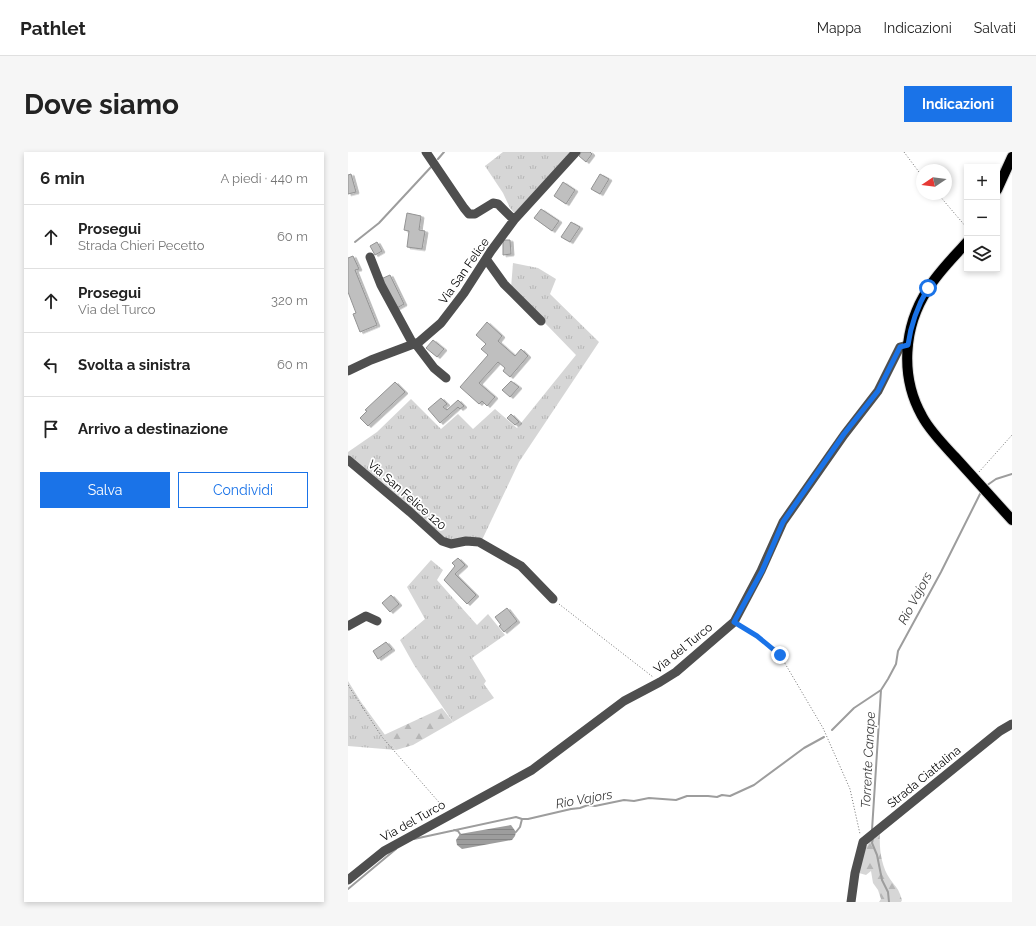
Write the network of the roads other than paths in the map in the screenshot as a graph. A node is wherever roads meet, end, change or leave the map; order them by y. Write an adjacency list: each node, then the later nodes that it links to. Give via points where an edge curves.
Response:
1 (426, 152): 5 (street, via 469,214 475,214 493,203 498,204)
2 (576, 152): 5 (street, Via San Felice)
3 (1012, 157): 4 (main road)
4 (1000, 183)
5 (514, 220): 8 (street, Via San Felice)
6 (964, 246): 11 (main road, via 928,288 918,306)
7 (370, 257): 10 (street, via 381,285)
8 (486, 259): 9 (street, via 504,284); 10 (street, Via San Felice, via 441,323 420,342)
9 (541, 321)
10 (414, 344): 12 (street, Via San Felice); 13 (street)
11 (908, 345): 15 (main road, via 908,377 922,417 934,434); 20 (street, Via del Turco, via 900,347 878,391 844,434 783,522 762,571 734,622 676,672 624,701 532,770 384,851)
12 (348, 371)
13 (446, 378)
14 (348, 460): 16 (street, Via San Felice 120, via 442,541 451,544 479,542 521,566)
15 (1012, 520)
16 (552, 599)
17 (377, 621): 18 (street, via 366,616)
18 (348, 626)
19 (1012, 724): 21 (street, Strada Ciattalina, via 863,842)
20 (348, 880)
21 (851, 902)

